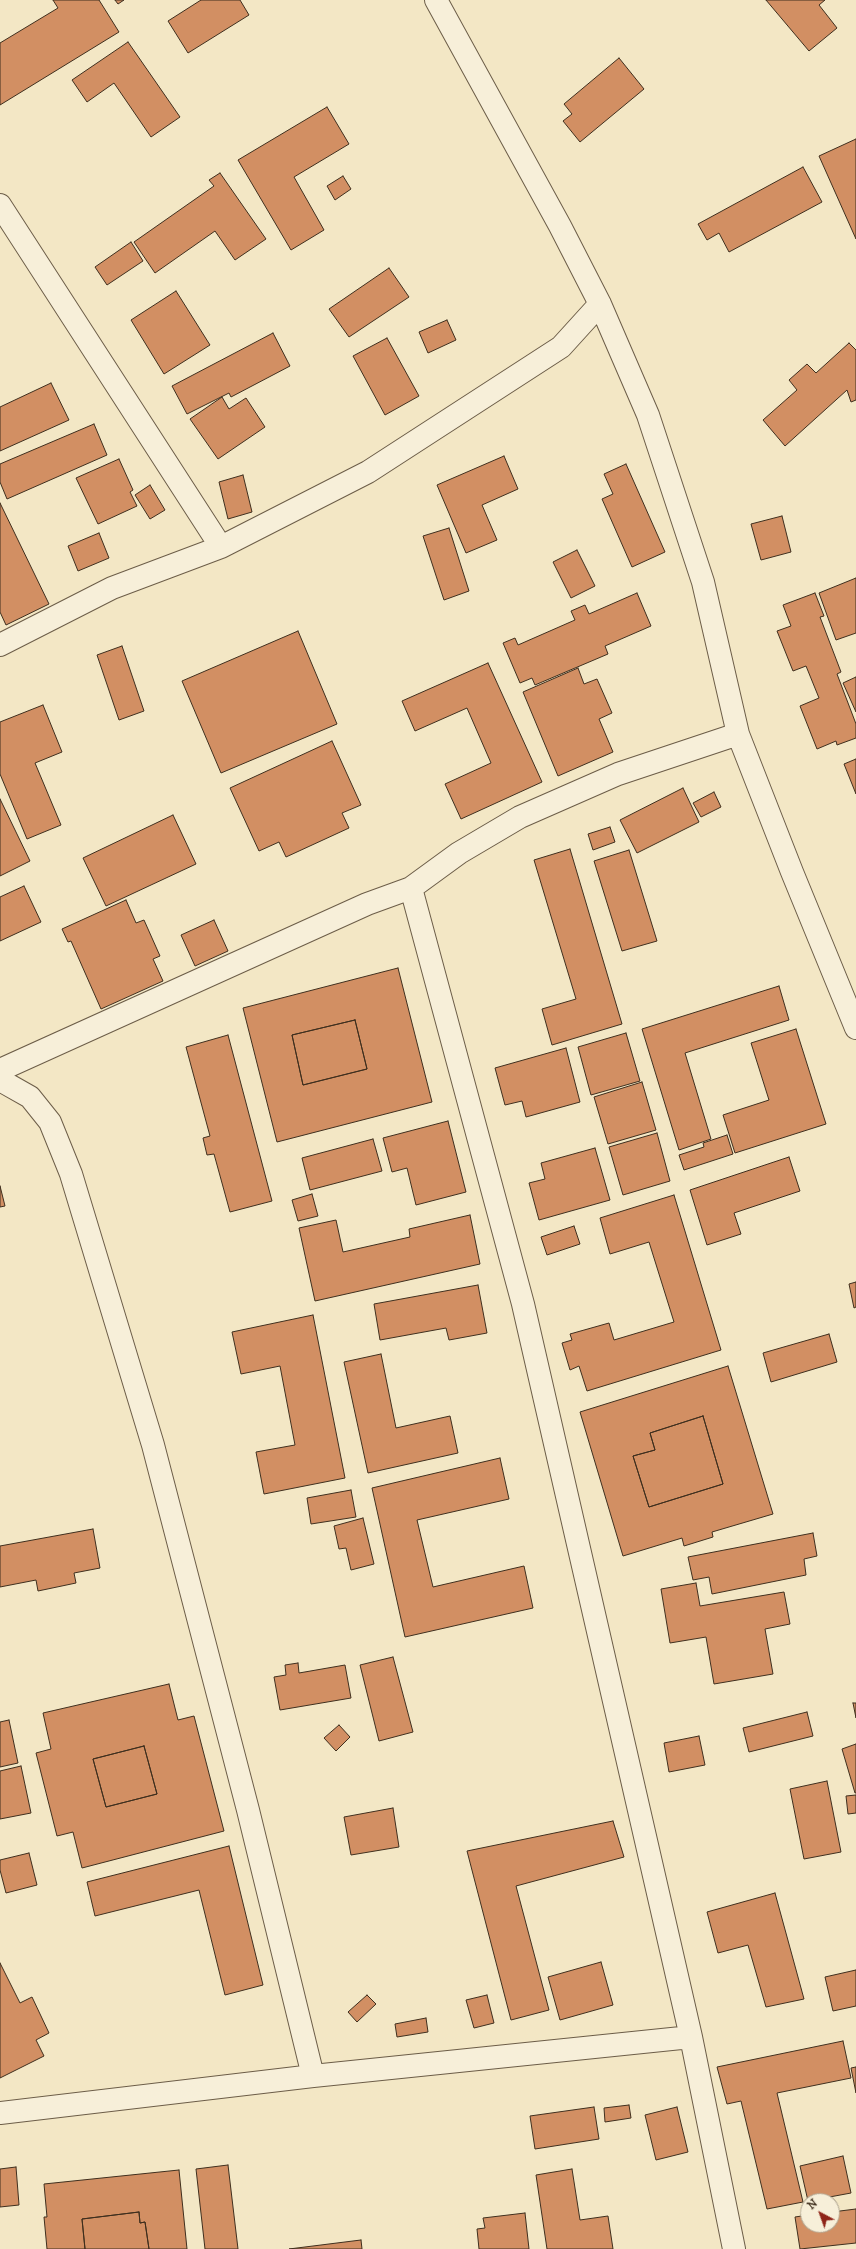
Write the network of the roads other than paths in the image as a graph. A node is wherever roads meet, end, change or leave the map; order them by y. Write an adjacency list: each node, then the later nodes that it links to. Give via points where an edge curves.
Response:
1 (436, 0): 4 (street)
2 (0, 205): 3 (street)
3 (8, 233): 5 (street)
4 (600, 304): 5 (street, via 561,347 453,418 368,472); 7 (street, via 648,415 703,582)
5 (221, 547): 6 (street, via 112,588)
6 (0, 645)
7 (738, 734): 8 (street, via 618,774 520,817 459,853); 9 (street)
8 (411, 888): 10 (street, via 367,904); 12 (street, via 523,1304)
9 (856, 1028)
10 (0, 1070)
11 (0, 1080): 13 (street, via 30,1097 50,1122 71,1174 153,1445 248,1810)
12 (691, 2037): 13 (street); 15 (street)
13 (313, 2076): 14 (street)
14 (0, 2113)
15 (734, 2249)

